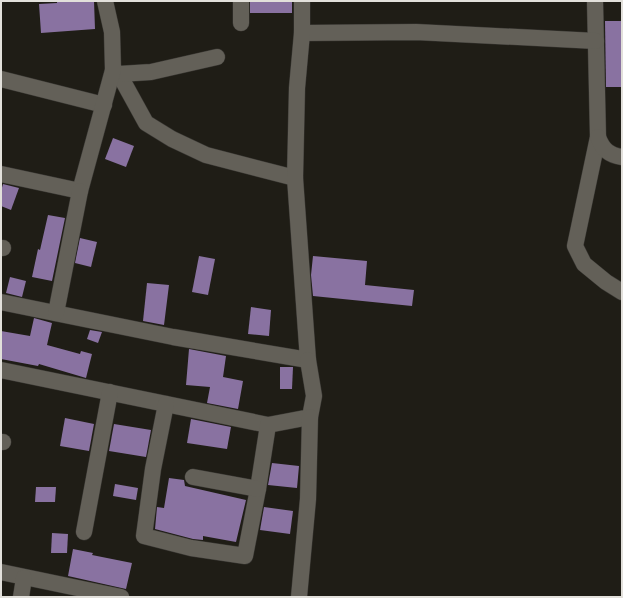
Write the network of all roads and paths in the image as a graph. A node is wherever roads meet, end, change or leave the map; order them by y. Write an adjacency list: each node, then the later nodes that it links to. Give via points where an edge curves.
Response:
1 (105, 1): 9 (street, via 112,32)
2 (241, 1): 5 (street)
3 (302, 1): 6 (street)
4 (595, 1): 7 (street)
5 (241, 23)
6 (302, 33): 7 (street, via 416,32); 15 (street, via 297,88)
7 (596, 41): 12 (street)
8 (217, 58): 9 (street, via 150,72)
9 (116, 72): 11 (street); 15 (street, via 146,122 172,139 206,155)
10 (1, 79): 11 (street)
11 (104, 105): 16 (street)
12 (598, 138): 13 (street, via 603,149 613,156); 17 (street, via 575,246 584,264)
13 (622, 157)
14 (1, 174): 16 (street)
15 (295, 178): 20 (street)
16 (80, 190): 19 (street)
17 (622, 292)
18 (1, 302): 19 (street)
19 (56, 313): 20 (street, via 173,337)
20 (308, 360): 24 (street, via 314,396)
21 (1, 370): 22 (street)
22 (110, 392): 23 (street); 28 (street)
23 (166, 404): 25 (street); 27 (street, via 144,536 191,548 245,556)
24 (310, 417): 25 (street); 33 (street, via 308,499)
25 (268, 425): 27 (street)
26 (193, 477): 27 (street)
27 (258, 490)
28 (84, 532)
29 (1, 572): 30 (street)
30 (24, 578): 31 (street); 32 (street)
31 (111, 596)
32 (21, 597)
33 (299, 597)

